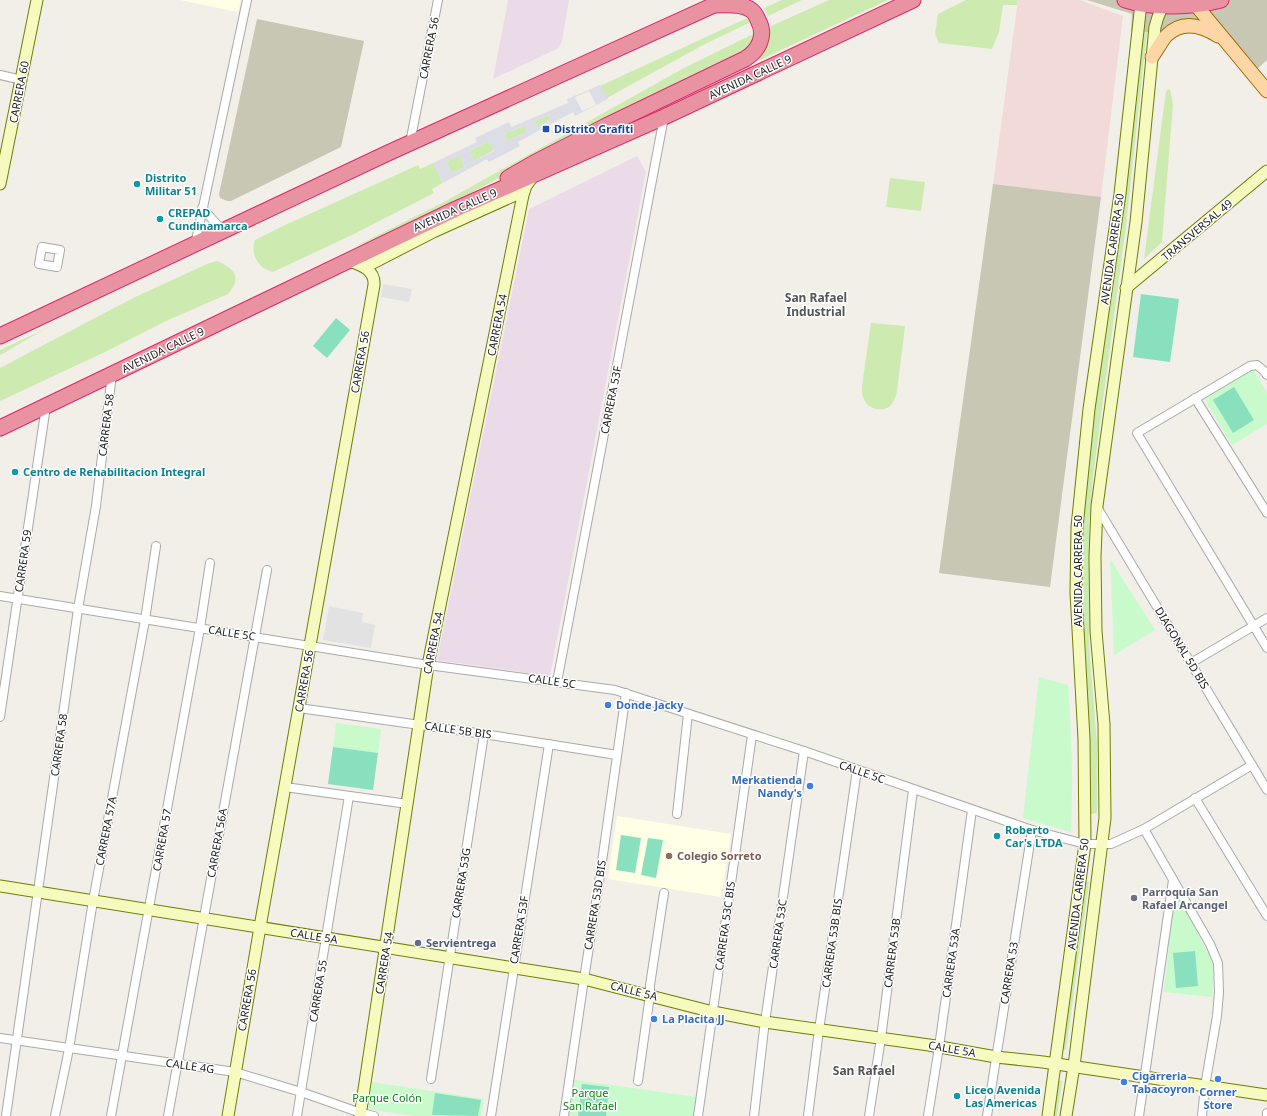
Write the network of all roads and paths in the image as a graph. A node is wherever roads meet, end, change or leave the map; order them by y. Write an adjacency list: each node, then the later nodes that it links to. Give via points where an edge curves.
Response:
1 (37, 0): 14 (street, CARRERA 60)
2 (247, 0): 22 (street)
3 (438, 0): 17 (street, CARRERA 56)
4 (913, 0): 16 (highway, AVENIDA CALLE 9)
5 (1125, 0): 8 (highway)
6 (1221, 0): 9 (highway)
7 (720, 3): 17 (highway); 23 (highway, via 742,6 751,9 755,14 762,35 752,55 534,163)
8 (1141, 3): 10 (highway); 77 (street, AVENIDA CARRERA 50, via 1120,194 1076,527)
9 (1195, 4): 10 (highway); 11 (main road)
10 (1163, 5): 12 (street, AVENIDA CARRERA 50, via 1155,27)
11 (1227, 42): 12 (main road, via 1200,27 1179,28 1166,36); 15 (main road)
12 (1152, 57): 28 (street, AVENIDA CARRERA 50, via 1136,222)
13 (0, 75): 14 (street)
14 (22, 80): 20 (street, CARRERA 60)
15 (1267, 91)
16 (664, 117): 19 (highway, AVENIDA CALLE 9); 54 (street, CARRERA 53F)
17 (410, 143): 24 (highway)
18 (1267, 171): 28 (street, TRANSVERSAL 49)
19 (533, 176): 21 (street, CARRERA 54); 23 (highway, AVENIDA CALLE 9)
20 (0, 184)
21 (524, 191): 27 (street, via 433,232); 53 (street, CARRERA 54)
22 (202, 208): 24 (street); 25 (street)
23 (456, 209): 26 (highway, AVENIDA CALLE 9)
24 (224, 231): 25 (highway)
25 (195, 244): 29 (highway)
26 (349, 261): 27 (street); 32 (highway, AVENIDA CALLE 9)
27 (365, 267): 50 (street, CARRERA 56, via 373,277 374,285)
28 (1126, 288): 37 (street, AVENIDA CARRERA 50)
29 (22, 326): 30 (highway); 31 (highway)
30 (0, 332)
31 (0, 337)
32 (112, 374): 35 (highway, AVENIDA CALLE 9); 44 (street, CARRERA 58, via 96,506)
33 (1267, 375): 34 (street, via 1257,365 1250,366)
34 (1195, 398): 38 (street); 47 (street, via 1137,433)
35 (46, 406): 36 (highway, AVENIDA CALLE 9); 43 (street, CARRERA 59)
36 (0, 428)
37 (1097, 506): 52 (street, DIAGONAL 5D BIS); 78 (street, AVENIDA CARRERA 50, via 1096,631 1104,724 1106,818)
38 (1267, 513)
39 (156, 546): 46 (street, CARRERA 57A)
40 (210, 563): 48 (street, CARRERA 57)
41 (267, 570): 49 (street, CARRERA 56A)
42 (0, 596): 43 (street, CALLE 5C)
43 (17, 599): 44 (street, CALLE 5C); 58 (street, CARRERA 59)
44 (78, 609): 46 (street, CALLE 5C); 81 (street, CARRERA 58)
45 (1267, 618): 47 (street)
46 (145, 620): 48 (street, CALLE 5C); 83 (street, CARRERA 57A)
47 (1253, 626): 51 (street); 52 (street)
48 (200, 628): 49 (street, CALLE 5C); 84 (street, CARRERA 57)
49 (255, 637): 50 (street, CALLE 5C); 86 (street, CARRERA 56A)
50 (310, 646): 53 (street, CALLE 5C); 56 (street, CARRERA 56)
51 (1267, 648)
52 (1191, 663): 65 (street, DIAGONAL 5D BIS)
53 (428, 665): 54 (street, CALLE 5C); 59 (street, CARRERA 54)
54 (557, 682): 55 (street, CALLE 5C)
55 (626, 693): 57 (street, CALLE 5C); 64 (street, CARRERA 53D BIS)
56 (299, 708): 59 (street, CALLE 5B BIS); 67 (street, CARRERA 56)
57 (688, 714): 61 (street, CALLE 5C); 74 (street)
58 (0, 717)
59 (419, 724): 60 (street, CALLE 5B BIS); 72 (street, CARRERA 54)
60 (484, 734): 62 (street, CALLE 5B BIS); 90 (street, CARRERA 53G)
61 (752, 735): 63 (street, CALLE 5C); 94 (street, CARRERA 53C BIS)
62 (549, 744): 64 (street, CALLE 5B BIS); 91 (street, CARRERA 53F)
63 (804, 751): 66 (street, CALLE 5C); 95 (street, CARRERA 53C)
64 (617, 755): 92 (street, CARRERA 53D BIS)
65 (1252, 764): 69 (street, DIAGONAL 5D BIS); 71 (street, CALLE 5C)
66 (857, 770): 68 (street, CALLE 5C); 96 (street, CARRERA 53B BIS)
67 (285, 787): 70 (street); 87 (street, CARRERA 56)
68 (913, 790): 73 (street, CALLE 5C); 98 (street, CARRERA 53B)
69 (1267, 790)
70 (349, 796): 72 (street); 88 (street, CARRERA 55)
71 (1196, 798): 75 (street, CALLE 5C); 85 (street)
72 (408, 804): 89 (street, CARRERA 54)
73 (972, 810): 76 (street, CALLE 5C); 100 (street, CARRERA 53A)
74 (677, 814)
75 (1144, 829): 78 (street, CALLE 5C, via 1111,844); 79 (street)
76 (1032, 830): 77 (street, CALLE 5C); 103 (street, CARRERA 53)
77 (1085, 844): 78 (street, CALLE 5C); 105 (street, AVENIDA CARRERA 50)
78 (1103, 844): 106 (street, AVENIDA CARRERA 50)
79 (1173, 880): 108 (street); 111 (street, via 1210,944 1218,963 1220,992)
80 (0, 886): 81 (street, CALLE 5A)
81 (38, 892): 83 (street, CALLE 5A); 99 (street, CARRERA 58)
82 (664, 893): 93 (street)
83 (92, 901): 84 (street, CALLE 5A); 101 (street, CARRERA 57A)
84 (149, 910): 86 (street, CALLE 5A); 102 (street, CARRERA 57)
85 (1267, 916)
86 (204, 918): 87 (street, CALLE 5A); 104 (street, CARRERA 56A)
87 (260, 927): 88 (street, CALLE 5A); 107 (street, CARRERA 56)
88 (327, 938): 89 (street, CALLE 5A); 112 (street, CARRERA 55)
89 (386, 948): 90 (street, CALLE 5A); 115 (street, CARRERA 54)
90 (450, 957): 91 (street, CALLE 5A); 109 (street, CARRERA 53G)
91 (513, 966): 92 (street, CALLE 5A); 123 (street, CARRERA 53F)
92 (584, 979): 93 (street, CALLE 5A); 124 (street, CARRERA 53D BIS)
93 (650, 995): 94 (street, CALLE 5A); 110 (street)
94 (713, 1012): 95 (street, CALLE 5A); 125 (street, CARRERA 53C BIS)
95 (765, 1022): 96 (street, CALLE 5A); 126 (street, CARRERA 53C)
96 (819, 1030): 98 (street, CALLE 5A); 127 (street, CARRERA 53B BIS)
97 (0, 1038): 99 (street, CALLE 4G)
98 (881, 1038): 100 (street, CALLE 5A); 128 (street, CARRERA 53B)
99 (18, 1041): 101 (street, CALLE 4G); 116 (street, CARRERA 58)
100 (939, 1047): 103 (street, CALLE 5A); 129 (street, CARRERA 53A)
101 (69, 1049): 102 (street, CALLE 4G); 117 (street, CARRERA 57A)
102 (121, 1056): 104 (street, CALLE 4G); 118 (street, CARRERA 57)
103 (996, 1057): 105 (street, CALLE 5A); 130 (street, CARRERA 53)
104 (178, 1064): 107 (street, CALLE 4G); 119 (street, CARRERA 56A)
105 (1056, 1064): 106 (street, CALLE 5A); 131 (street, AVENIDA CARRERA 50)
106 (1074, 1066): 108 (street, CALLE 5A); 132 (street, AVENIDA CARRERA 50)
107 (235, 1072): 112 (street, CALLE 4G); 120 (street, CARRERA 56)
108 (1145, 1078): 111 (street, CALLE 5A); 133 (street)
109 (430, 1079)
110 (638, 1081)
111 (1205, 1086): 113 (street, CALLE 5A); 134 (street)
112 (301, 1092): 115 (street, CALLE 4G); 121 (street, CARRERA 55)
113 (1267, 1095)
114 (1267, 1112): 135 (street)
115 (360, 1114): 122 (street, CALLE 4G)
116 (6, 1116)
117 (55, 1116)
118 (111, 1116)
119 (168, 1116)
120 (228, 1116)
121 (297, 1116)
122 (374, 1116)
123 (491, 1116)
124 (564, 1116)
125 (698, 1116)
126 (754, 1116)
127 (808, 1116)
128 (869, 1116)
129 (928, 1116)
130 (987, 1116)
131 (1048, 1116)
132 (1066, 1116)
133 (1139, 1116)
134 (1202, 1116)
135 (1266, 1116)

